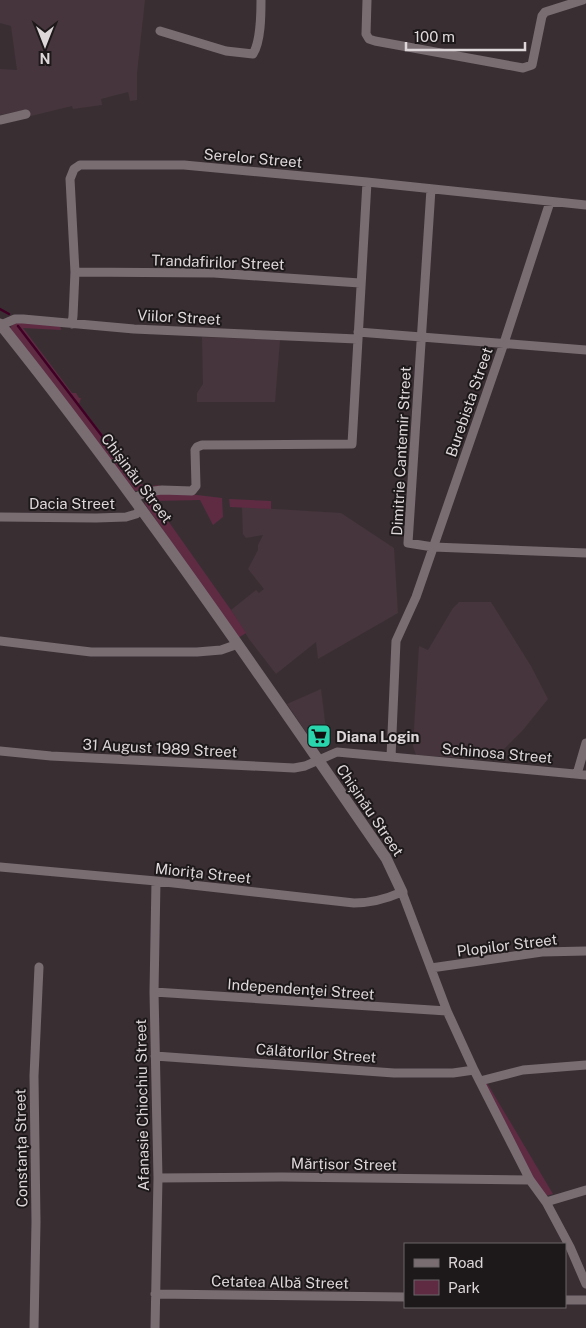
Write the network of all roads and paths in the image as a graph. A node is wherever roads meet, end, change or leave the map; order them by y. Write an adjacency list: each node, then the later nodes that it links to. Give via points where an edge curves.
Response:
1 (261, 0): 4 (street, via 260,24 253,54 226,51)
2 (367, 0): 3 (street, via 366,34 375,41 523,68 532,65 545,12)
3 (583, 0)
4 (160, 31)
5 (26, 114): 6 (street)
6 (0, 120)
7 (367, 182): 8 (street, Serelor Street); 11 (street, Serelor Street, via 184,165 80,165 70,178); 12 (street)
8 (430, 189): 9 (street, Serelor Street); 16 (street, Dimitrie Cantemir Street)
9 (550, 202): 10 (street, Serelor Street); 17 (street)
10 (586, 205)
11 (74, 272): 12 (street, Trandafirilor Street, via 214,273); 14 (street, Serelor Street)
12 (360, 283): 15 (street)
13 (0, 324): 14 (street, Viilor Street, via 15,319); 19 (street, Chișinău Street)
14 (72, 324): 15 (street, Viilor Street)
15 (358, 336): 16 (street); 19 (street, via 352,444 202,445 195,450 196,486 192,491 162,490)
16 (421, 336): 17 (street); 22 (street, Dimitrie Cantemir Street, via 408,543)
17 (504, 343): 18 (street, Burebista Street); 22 (street, Burebista Street)
18 (586, 350)
19 (134, 498): 20 (street, Chișinău Street)
20 (142, 509): 21 (street, Dacia Street, via 126,517); 25 (street, Chișinău Street)
21 (0, 517)
22 (433, 547): 23 (street); 28 (street, Burebista Street, via 396,641)
23 (586, 554)
24 (0, 641): 25 (street, via 91,652 197,652 221,650)
25 (238, 644): 29 (street, Chișinău Street)
26 (586, 743): 30 (street)
27 (0, 751): 29 (street, 31 August 1989 Street, via 294,768)
28 (391, 757): 29 (street, Schinosa Street, via 338,752); 30 (street, Schinosa Street)
29 (318, 760): 33 (street, Chișinău Street, via 386,858)
30 (581, 774)
31 (0, 866): 32 (street, Miorița Street)
32 (156, 881): 33 (street, Miorița Street, via 354,903 384,900); 37 (street, Afanasie Chiochiu Street)
33 (402, 892): 36 (street, Chișinău Street)
34 (586, 951): 36 (street, Plopilor Street, via 542,952)
35 (39, 968): 52 (street, Constanța Street, via 34,1076)
36 (431, 968): 38 (street, Chișinău Street)
37 (154, 992): 38 (street, Independenței Street); 39 (street, Afanasie Chiochiu Street)
38 (447, 1011): 41 (street, Chișinău Street)
39 (155, 1056): 41 (street, Călătorilor Street, via 394,1073); 43 (street, Afanasie Chiochiu Street)
40 (586, 1065): 42 (street, via 523,1070)
41 (474, 1070): 42 (street, Chișinău Street)
42 (480, 1081): 44 (street, Chișinău Street)
43 (158, 1178): 44 (street, Mărțisor Street); 48 (street, Afanasie Chiochiu Street)
44 (530, 1180): 46 (street, Chișinău Street)
45 (586, 1190): 46 (street)
46 (546, 1202): 47 (street, Chișinău Street)
47 (586, 1284)
48 (155, 1294): 49 (street, Cetatea Albă Street); 53 (street, Afanasie Chiochiu Street)
49 (404, 1297)
50 (566, 1300): 51 (street)
51 (586, 1300)
52 (34, 1328)
53 (154, 1328)

